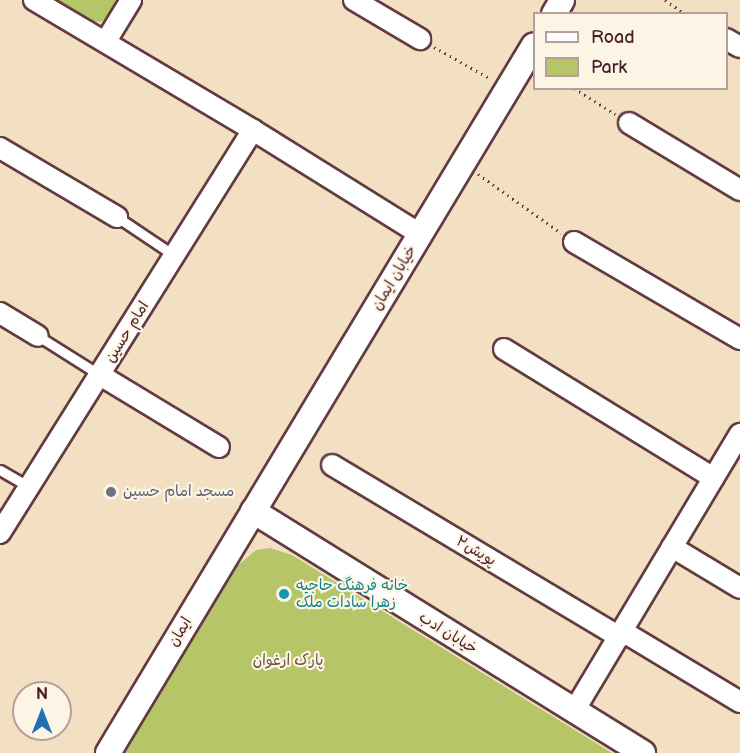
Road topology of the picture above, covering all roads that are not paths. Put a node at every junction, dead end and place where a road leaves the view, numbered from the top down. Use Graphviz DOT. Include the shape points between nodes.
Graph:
graph roads {
  1 [pos="34,0"];
  2 [pos="131,0"];
  3 [pos="354,0"];
  4 [pos="420,39"];
  5 [pos="106,41"];
  6 [pos="533,47"];
  7 [pos="629,123"];
  8 [pos="253,130"];
  9 [pos="0,148"];
  10 [pos="740,190"];
  11 [pos="117,217"];
  12 [pos="420,234"];
  13 [pos="574,242"];
  14 [pos="175,256"];
  15 [pos="0,313"];
  16 [pos="38,336"];
  17 [pos="740,339"];
  18 [pos="504,349"];
  19 [pos="100,375"];
  20 [pos="740,434"];
  21 [pos="219,447"];
  22 [pos="332,465"];
  23 [pos="0,471"];
  24 [pos="714,478"];
  25 [pos="30,487"];
  26 [pos="253,511"];
  27 [pos="0,533"];
  28 [pos="672,547"];
  29 [pos="740,588"];
  30 [pos="621,634"];
  31 [pos="740,702"];
  32 [pos="574,711"];
  33 [pos="108,753"];
  34 [pos="643,753"];
  1 -- 5 [label="street"];
  2 -- 5 [label="street"];
  3 -- 4 [label="street"];
  5 -- 8 [label="street"];
  6 -- 12 [label="street, خیابان ایمان"];
  7 -- 10 [label="street"];
  8 -- 12 [label="street"];
  8 -- 14 [label="street, امام حسین"];
  9 -- 11 [label="street"];
  11 -- 14 [label="lane"];
  12 -- 26 [label="street, خیابان ایمان"];
  13 -- 17 [label="street"];
  14 -- 19 [label="street, امام حسین"];
  15 -- 16 [label="street"];
  16 -- 19 [label="lane"];
  18 -- 24 [label="street"];
  19 -- 21 [label="street"];
  19 -- 25 [label="street, امام حسین"];
  20 -- 24 [label="street"];
  22 -- 30 [label="street, پویش۲"];
  23 -- 25 [label="lane"];
  24 -- 28 [label="street"];
  25 -- 27 [label="street, امام حسین"];
  26 -- 32 [label="street, خیابان ادب"];
  26 -- 33 [label="street, ایمان"];
  28 -- 29 [label="street"];
  28 -- 30 [label="street"];
  30 -- 31 [label="street, پویش۲"];
  30 -- 32 [label="street"];
  32 -- 34 [label="street, خیابان ادب"];
}
